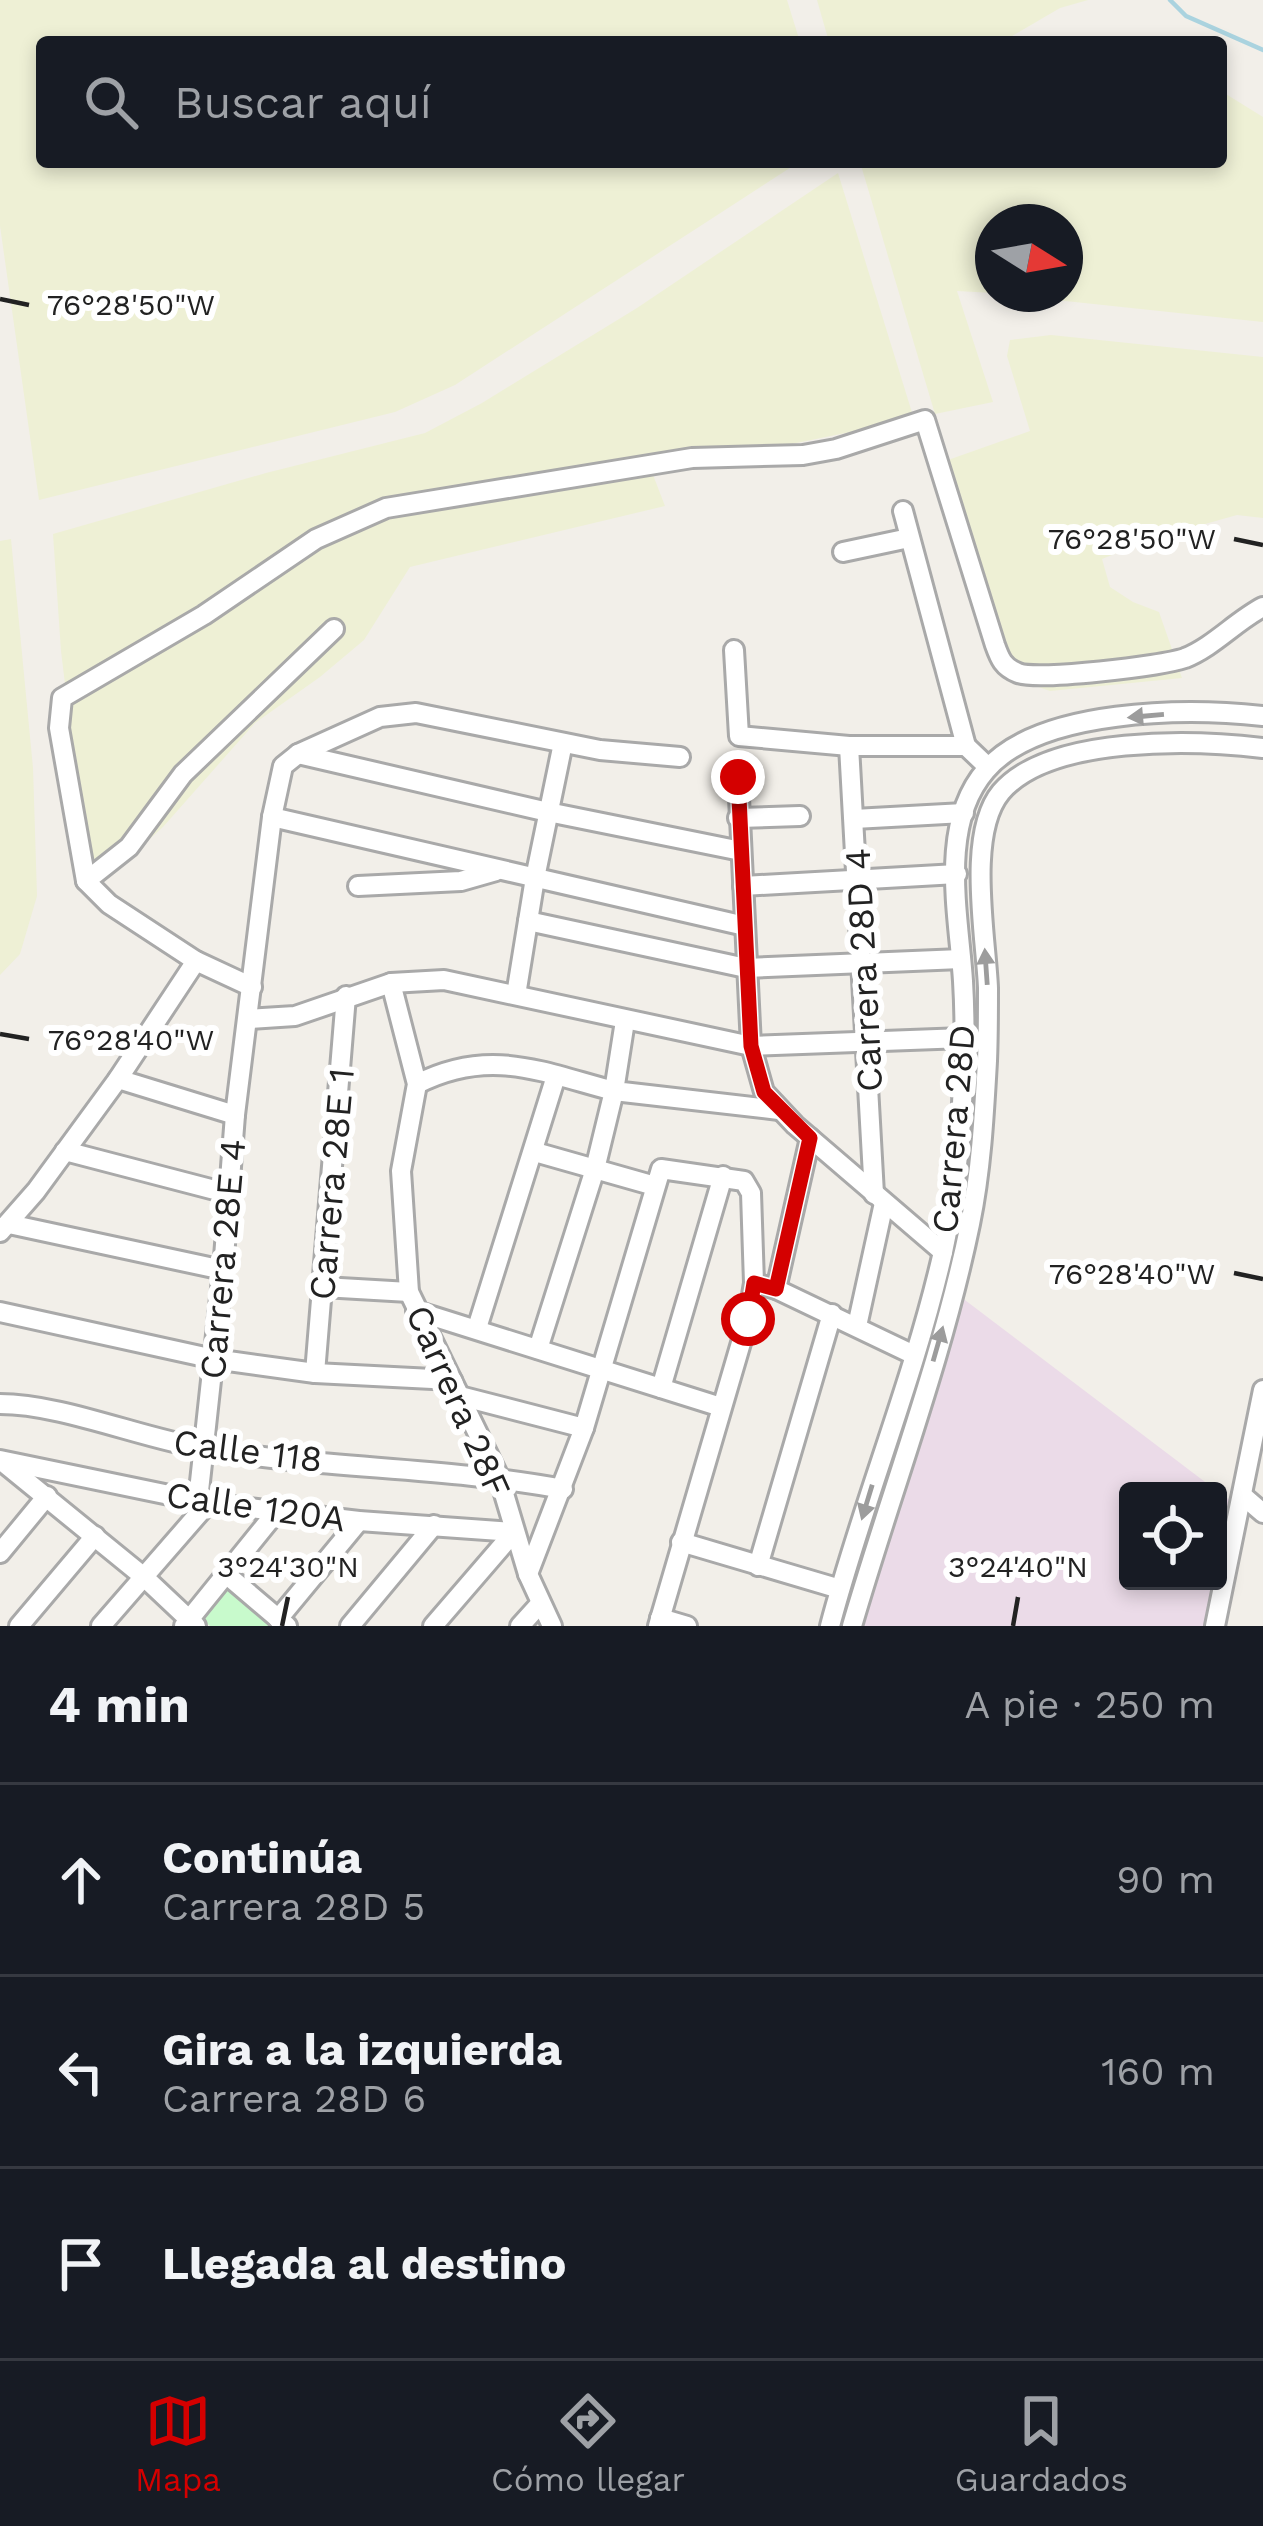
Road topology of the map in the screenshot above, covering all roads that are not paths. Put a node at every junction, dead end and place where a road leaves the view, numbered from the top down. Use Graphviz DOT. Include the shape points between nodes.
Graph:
graph roads {
  1 [pos="903,511"];
  2 [pos="909,538"];
  3 [pos="843,552"];
  4 [pos="1263,607"];
  5 [pos="334,629"];
  6 [pos="734,650"];
  7 [pos="1263,716"];
  8 [pos="563,743"];
  9 [pos="849,746"];
  10 [pos="966,746"];
  11 [pos="1263,748"];
  12 [pos="298,754"];
  13 [pos="680,757"];
  14 [pos="988,767"];
  15 [pos="738,777"];
  16 [pos="548,812"];
  17 [pos="964,813"];
  18 [pos="800,816"];
  19 [pos="272,817"];
  20 [pos="738,818"];
  21 [pos="854,819"];
  22 [pos="741,851"];
  23 [pos="499,870"];
  24 [pos="957,874"];
  25 [pos="535,878"];
  26 [pos="859,880"];
  27 [pos="86,881"];
  28 [pos="358,886"];
  29 [pos="743,886"];
  30 [pos="528,921"];
  31 [pos="745,926"];
  32 [pos="961,959"];
  33 [pos="196,961"];
  34 [pos="863,964"];
  35 [pos="746,968"];
  36 [pos="391,983"];
  37 [pos="252,987"];
  38 [pos="517,995"];
  39 [pos="346,996"];
  40 [pos="248,1018"];
  41 [pos="625,1021"];
  42 [pos="964,1038"];
  43 [pos="867,1043"];
  44 [pos="751,1046"];
  45 [pos="556,1076"];
  46 [pos="118,1079"];
  47 [pos="417,1084"];
  48 [pos="614,1091"];
  49 [pos="779,1110"];
  50 [pos="235,1115"];
  51 [pos="810,1138"];
  52 [pos="65,1151"];
  53 [pos="535,1152"];
  54 [pos="595,1169"];
  55 [pos="723,1176"];
  56 [pos="655,1186"];
  57 [pos="230,1194"];
  58 [pos="879,1198"];
  59 [pos="4,1228"];
  60 [pos="943,1252"];
  61 [pos="223,1270"];
  62 [pos="754,1283"];
  63 [pos="323,1287"];
  64 [pos="776,1289"];
  65 [pos="413,1302"];
  66 [pos="0,1312"];
  67 [pos="832,1315"];
  68 [pos="857,1326"];
  69 [pos="477,1328"];
  70 [pos="538,1349"];
  71 [pos="912,1354"];
  72 [pos="214,1359"];
  73 [pos="598,1371"];
  74 [pos="315,1373"];
  75 [pos="456,1388"];
  76 [pos="662,1388"];
  77 [pos="1263,1390"];
  78 [pos="0,1404"];
  79 [pos="722,1407"];
  80 [pos="584,1427"];
  81 [pos="202,1449"];
  82 [pos="1257,1459"];
  83 [pos="0,1460"];
  84 [pos="499,1477"];
  85 [pos="563,1489"];
  86 [pos="46,1496"];
  87 [pos="1241,1501"];
  88 [pos="203,1502"];
  89 [pos="277,1511"];
  90 [pos="1263,1513"];
  91 [pos="359,1521"];
  92 [pos="434,1525"];
  93 [pos="514,1532"];
  94 [pos="95,1536"];
  95 [pos="681,1542"];
  96 [pos="0,1553"];
  97 [pos="758,1566"];
  98 [pos="528,1574"];
  99 [pos="226,1575"];
  100 [pos="144,1577"];
  101 [pos="840,1589"];
  102 [pos="539,1605"];
  103 [pos="282,1622"];
  104 [pos="659,1622"];
  105 [pos="190,1624"];
  106 [pos="19,1626"];
  107 [pos="101,1626"];
  108 [pos="350,1626"];
  109 [pos="433,1626"];
  110 [pos="520,1626"];
  111 [pos="552,1626"];
  112 [pos="687,1626"];
  113 [pos="830,1626"];
  114 [pos="852,1626"];
  115 [pos="1215,1626"];
  1 -- 2 [label="street"];
  2 -- 3 [label="street"];
  2 -- 10 [label="street"];
  4 -- 27 [label="street" via="1203,649 1164,663 1013,671 995,646 925,420 803,455 692,458 386,508 316,539 62,698 59,728"];
  5 -- 27 [label="street" via="184,774 129,847"];
  6 -- 9 [label="street" via="739,736"];
  7 -- 14 [label="street, one-way" via="1217,711 1106,720 1032,739"];
  8 -- 12 [label="street" via="416,713 380,717"];
  8 -- 13 [label="street"];
  8 -- 16 [label="street"];
  9 -- 10 [label="street"];
  9 -- 21 [label="street, Carrera 28D 4"];
  10 -- 14 [label="street"];
  114 -- 11 [label="street, Carrera 28D, one-way" via="971,1220 986,1067 984,837 998,795 1068,754 1216,743"];
  12 -- 16 [label="street"];
  12 -- 19 [label="street, Carrera 28E 4" via="283,766"];
  14 -- 17 [label="street, Carrera 28D"];
  15 -- 20 [label="street"];
  16 -- 22 [label="street"];
  16 -- 25 [label="street"];
  17 -- 21 [label="street"];
  17 -- 24 [label="street, Carrera 28D"];
  18 -- 20 [label="street"];
  19 -- 23 [label="street"];
  19 -- 37 [label="street, Carrera 28E 4"];
  20 -- 22 [label="street"];
  21 -- 26 [label="street, Carrera 28D 4"];
  22 -- 29 [label="street"];
  23 -- 25 [label="street"];
  23 -- 28 [label="street" via="461,881"];
  24 -- 26 [label="street"];
  24 -- 32 [label="street, Carrera 28D"];
  25 -- 30 [label="street"];
  25 -- 31 [label="street"];
  26 -- 29 [label="street"];
  26 -- 34 [label="street, Carrera 28D 4"];
  27 -- 33 [label="street"];
  29 -- 31 [label="street"];
  30 -- 35 [label="street"];
  30 -- 38 [label="street"];
  31 -- 35 [label="street"];
  32 -- 34 [label="street"];
  32 -- 42 [label="street, Carrera 28D"];
  33 -- 37 [label="street"];
  33 -- 46 [label="street"];
  34 -- 35 [label="street"];
  34 -- 43 [label="street, Carrera 28D 4"];
  35 -- 44 [label="street"];
  36 -- 38 [label="street" via="444,980"];
  36 -- 39 [label="street"];
  36 -- 47 [label="street, Carrera 28F"];
  37 -- 40 [label="street, Carrera 28E 4"];
  38 -- 41 [label="street"];
  39 -- 40 [label="street" via="295,1016"];
  39 -- 63 [label="street, Carrera 28E 1"];
  40 -- 50 [label="street, Carrera 28E 4"];
  41 -- 44 [label="street"];
  41 -- 48 [label="street"];
  42 -- 43 [label="street"];
  42 -- 60 [label="street, Carrera 28D"];
  43 -- 44 [label="street"];
  43 -- 58 [label="street, Carrera 28D 4"];
  44 -- 49 [label="street" via="764,1092"];
  45 -- 47 [label="street" via="497,1062"];
  45 -- 48 [label="street"];
  45 -- 53 [label="street"];
  46 -- 50 [label="street"];
  46 -- 52 [label="street"];
  47 -- 65 [label="street, Carrera 28F" via="401,1171"];
  48 -- 49 [label="street"];
  48 -- 54 [label="street"];
  49 -- 51 [label="street"];
  50 -- 57 [label="street, Carrera 28E 4"];
  51 -- 58 [label="street"];
  51 -- 64 [label="street"];
  52 -- 57 [label="street"];
  52 -- 59 [label="street"];
  53 -- 54 [label="street"];
  53 -- 69 [label="street"];
  54 -- 56 [label="street"];
  54 -- 70 [label="street"];
  55 -- 56 [label="street" via="664,1167"];
  55 -- 62 [label="street" via="744,1181 751,1193"];
  55 -- 76 [label="street"];
  56 -- 73 [label="street"];
  57 -- 61 [label="street, Carrera 28E 4"];
  58 -- 60 [label="street"];
  58 -- 68 [label="street, Carrera 28D 4"];
  59 -- 61 [label="street"];
  60 -- 71 [label="street, Carrera 28D"];
  61 -- 72 [label="street, Carrera 28E 4"];
  62 -- 64 [label="street"];
  62 -- 79 [label="street"];
  63 -- 65 [label="street"];
  63 -- 74 [label="street, Carrera 28E 1"];
  64 -- 67 [label="street"];
  65 -- 69 [label="street"];
  65 -- 75 [label="street, Carrera 28F"];
  66 -- 72 [label="street"];
  67 -- 68 [label="street"];
  67 -- 97 [label="street"];
  68 -- 71 [label="street"];
  69 -- 70 [label="street"];
  70 -- 73 [label="street"];
  71 -- 101 [label="street, Carrera 28D, one-way"];
  72 -- 74 [label="street"];
  72 -- 81 [label="street, Carrera 28E 4"];
  73 -- 76 [label="street"];
  73 -- 80 [label="street"];
  74 -- 75 [label="street"];
  75 -- 80 [label="street"];
  75 -- 84 [label="street, Carrera 28F"];
  76 -- 79 [label="street"];
  77 -- 82 [label="street"];
  78 -- 81 [label="street, Calle 118"];
  79 -- 95 [label="street"];
  80 -- 85 [label="street"];
  81 -- 84 [label="street, Calle 118"];
  81 -- 88 [label="street, Carrera 28E 4"];
  82 -- 87 [label="street"];
  83 -- 86 [label="street"];
  83 -- 88 [label="street, Calle 120A"];
  84 -- 85 [label="street, Calle 118"];
  84 -- 93 [label="street, Carrera 28F"];
  85 -- 98 [label="street"];
  86 -- 94 [label="street"];
  86 -- 96 [label="street"];
  87 -- 90 [label="street"];
  87 -- 115 [label="street"];
  88 -- 89 [label="street, Calle 120A"];
  88 -- 100 [label="street"];
  89 -- 91 [label="street, Calle 120A"];
  89 -- 99 [label="street"];
  91 -- 92 [label="street, Calle 120A"];
  91 -- 103 [label="street"];
  92 -- 93 [label="street, Calle 120A"];
  92 -- 108 [label="street"];
  93 -- 98 [label="street, Carrera 28F"];
  93 -- 109 [label="street"];
  94 -- 100 [label="street"];
  94 -- 106 [label="street"];
  95 -- 97 [label="street"];
  95 -- 104 [label="street"];
  97 -- 101 [label="street"];
  98 -- 102 [label="street, Carrera 28F"];
  99 -- 103 [label="street"];
  99 -- 105 [label="street"];
  100 -- 105 [label="street"];
  100 -- 107 [label="street"];
  101 -- 113 [label="street, Carrera 28D"];
  102 -- 110 [label="street"];
  102 -- 111 [label="street"];
  104 -- 112 [label="street"];
}
